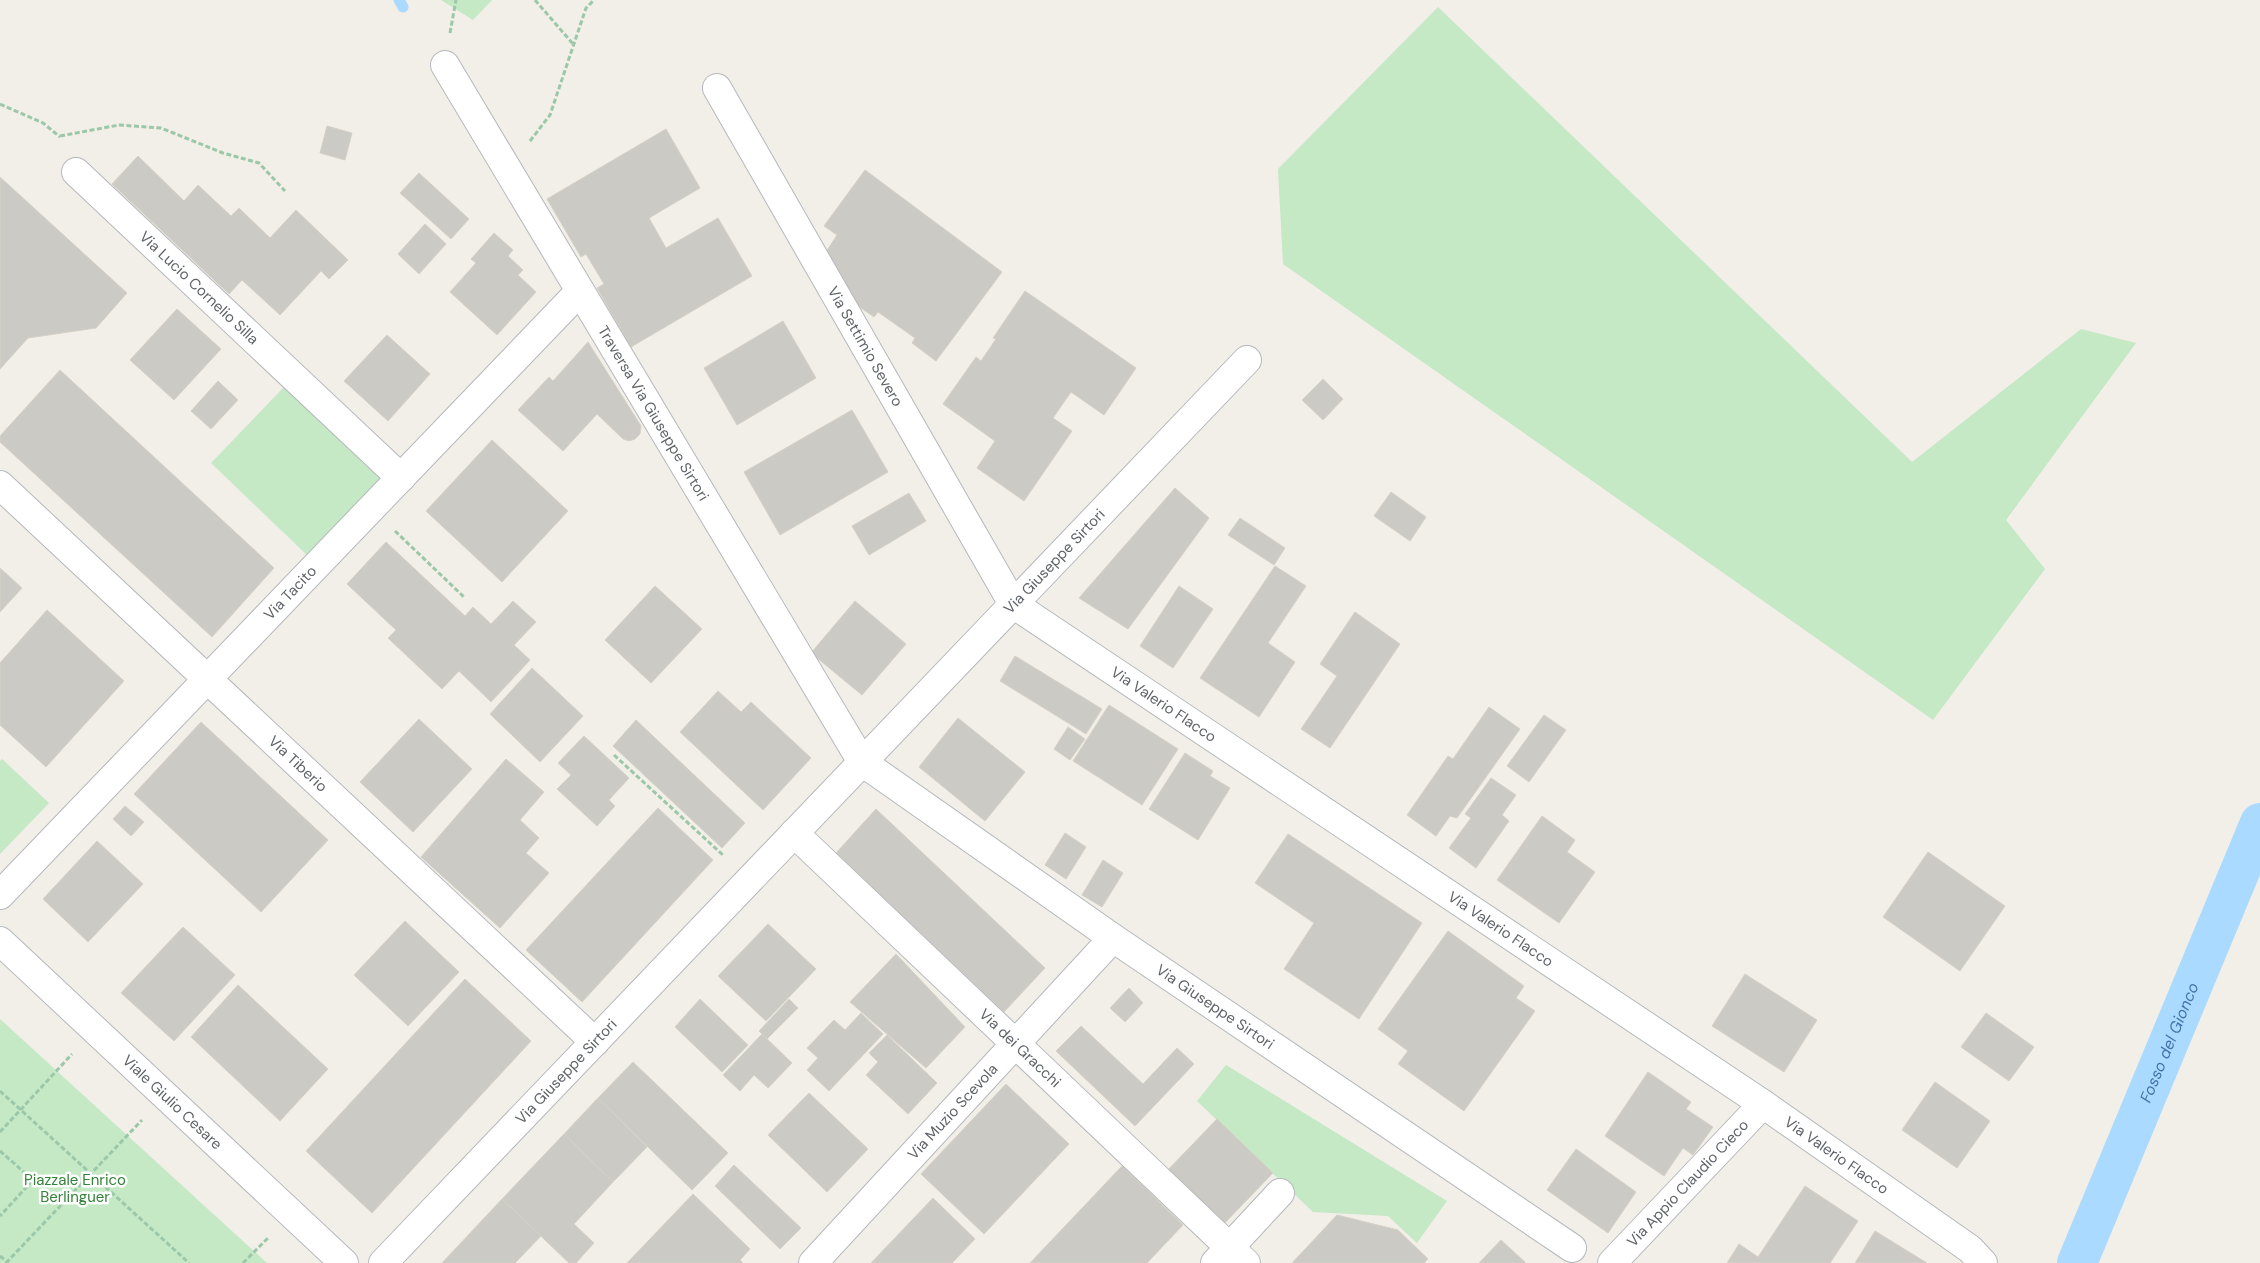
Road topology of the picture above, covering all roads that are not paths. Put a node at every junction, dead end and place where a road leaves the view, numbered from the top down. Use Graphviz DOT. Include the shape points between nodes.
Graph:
graph roads {
  1 [pos="445,65"];
  2 [pos="717,88"];
  3 [pos="76,172"];
  4 [pos="580,292"];
  5 [pos="1247,360"];
  6 [pos="401,478"];
  7 [pos="0,484"];
  8 [pos="1013,604"];
  9 [pos="207,679"];
  10 [pos="862,762"];
  11 [pos="794,833"];
  12 [pos="0,895"];
  13 [pos="1114,938"];
  14 [pos="0,941"];
  15 [pos="595,1042"];
  16 [pos="1015,1044"];
  17 [pos="1763,1104"];
  18 [pos="1280,1193"];
  19 [pos="1572,1248"];
  20 [pos="1230,1258"];
  21 [pos="344,1263"];
  22 [pos="384,1263"];
  23 [pos="813,1263"];
  24 [pos="1612,1263"];
  25 [pos="1983,1263"];
  1 -- 4 [label="street, Traversa Via Giuseppe Sirtori"];
  2 -- 8 [label="street, Via Settimio Severo"];
  3 -- 6 [label="street, Via Lucio Cornelio Silla"];
  4 -- 6 [label="street, Via Tacito"];
  4 -- 10 [label="street, Traversa Via Giuseppe Sirtori"];
  5 -- 8 [label="street, Via Giuseppe Sirtori"];
  6 -- 9 [label="street, Via Tacito"];
  7 -- 9 [label="street, Via Tiberio"];
  8 -- 10 [label="street, Via Giuseppe Sirtori"];
  8 -- 17 [label="street, Via Valerio Flacco"];
  9 -- 12 [label="street, Via Tacito"];
  9 -- 15 [label="street, Via Tiberio"];
  10 -- 11 [label="street, Via Giuseppe Sirtori"];
  10 -- 13 [label="street, Via Giuseppe Sirtori"];
  11 -- 15 [label="street, Via Giuseppe Sirtori"];
  11 -- 16 [label="street, Via dei Gracchi"];
  13 -- 16 [label="street, Via Muzio Scevola"];
  13 -- 19 [label="street, Via Giuseppe Sirtori"];
  14 -- 21 [label="street, Viale Giulio Cesare"];
  15 -- 22 [label="street, Via Giuseppe Sirtori"];
  16 -- 20 [label="street, Via dei Gracchi"];
  16 -- 23 [label="street, Via Muzio Scevola"];
  17 -- 24 [label="street, Via Appio Claudio Cieco"];
  17 -- 25 [label="street, Via Valerio Flacco" via="1970,1249"];
  18 -- 20 [label="street"];
}
